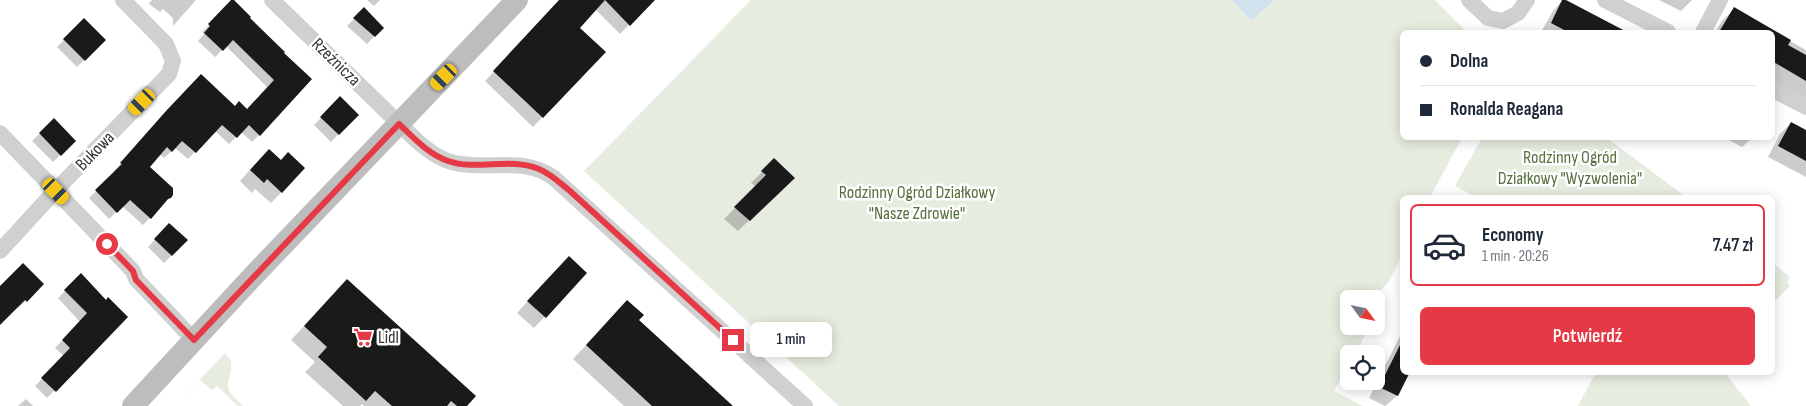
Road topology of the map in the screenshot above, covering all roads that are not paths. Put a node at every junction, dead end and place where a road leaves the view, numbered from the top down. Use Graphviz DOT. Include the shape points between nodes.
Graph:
graph roads {
  1 [pos="123,0"];
  2 [pos="272,0"];
  3 [pos="517,0"];
  4 [pos="1469,0"];
  5 [pos="1527,0"];
  6 [pos="1605,0"];
  7 [pos="1720,0"];
  8 [pos="1664,30"];
  9 [pos="1704,30"];
  10 [pos="1775,91"];
  11 [pos="1806,107"];
  12 [pos="399,124"];
  13 [pos="0,133"];
  14 [pos="56,191"];
  15 [pos="0,251"];
  16 [pos="194,340"];
  17 [pos="133,406"];
  18 [pos="804,406"];
  1 -- 14 [label="street, Bukowa" via="166,44 173,61 169,74"];
  2 -- 12 [label="street, Rzeźnicza"];
  3 -- 12 [label="main road"];
  4 -- 5 [label="street" via="1491,19 1504,21 1518,13"];
  6 -- 8 [label="street"];
  7 -- 9 [label="street"];
  10 -- 11 [label="street"];
  12 -- 16 [label="main road"];
  12 -- 18 [label="street, Rzeźnicza" via="428,150 450,162 524,165 548,174"];
  13 -- 14 [label="street"];
  14 -- 15 [label="street, Bukowa"];
  14 -- 16 [label="street"];
  16 -- 17 [label="main road"];
}
